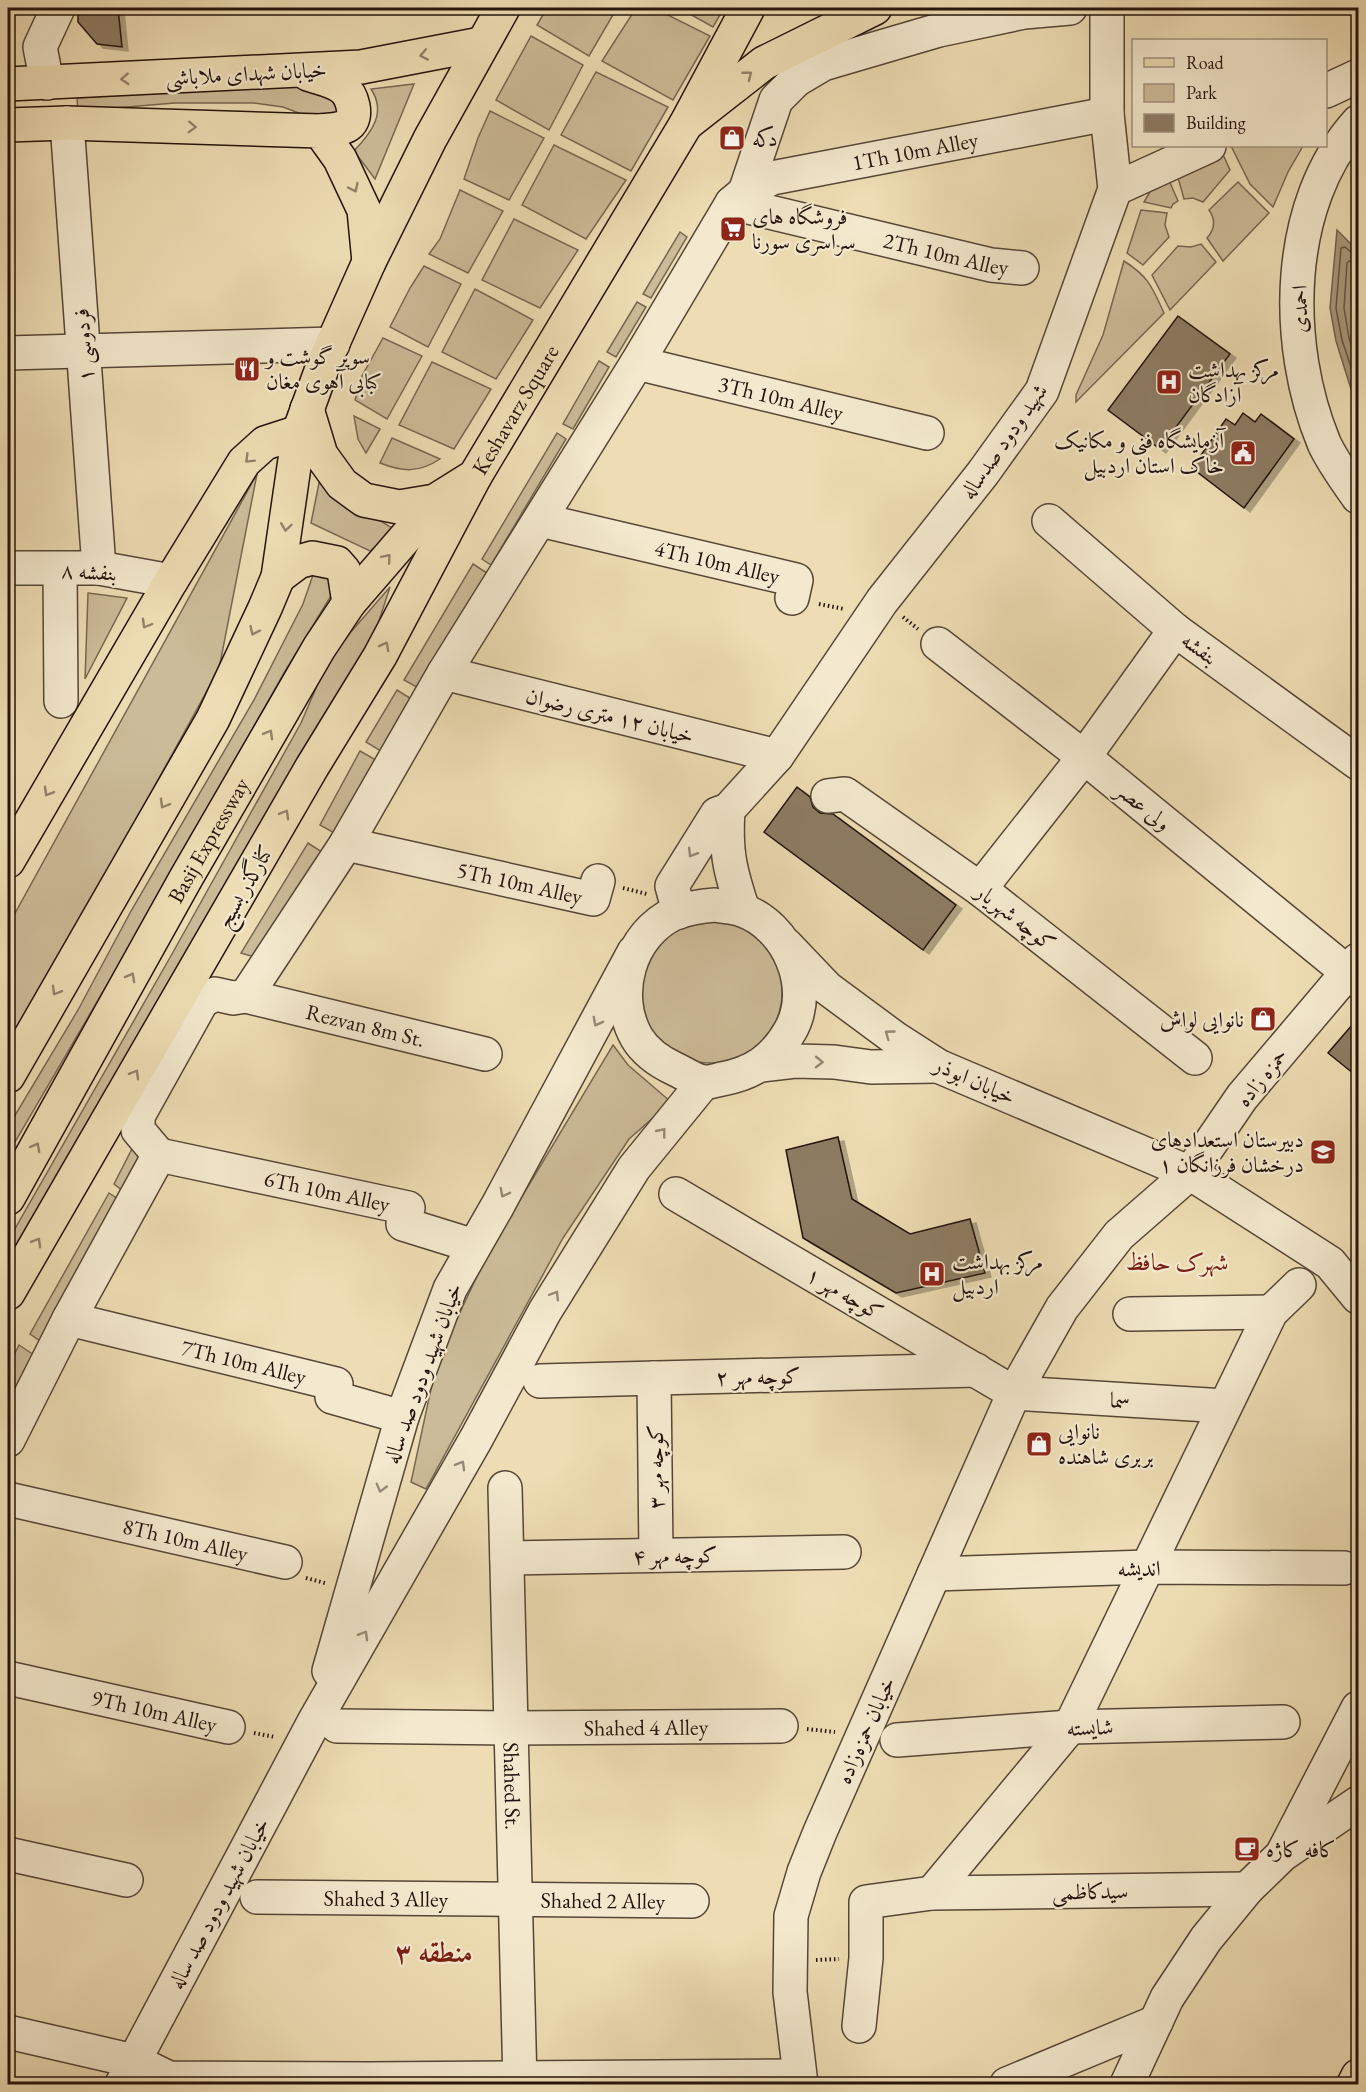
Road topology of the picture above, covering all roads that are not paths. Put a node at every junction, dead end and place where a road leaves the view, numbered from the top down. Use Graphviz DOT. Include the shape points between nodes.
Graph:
graph roads {
  1 [pos="58,8"];
  2 [pos="748,8"];
  3 [pos="875,8"];
  4 [pos="1070,8"];
  5 [pos="1107,8"];
  6 [pos="488,23"];
  7 [pos="299,71"];
  8 [pos="1359,76"];
  9 [pos="47,83"];
  10 [pos="8,84"];
  11 [pos="1327,91"];
  12 [pos="1107,114"];
  13 [pos="1359,122"];
  14 [pos="67,123"];
  15 [pos="686,124"];
  16 [pos="8,125"];
  17 [pos="320,131"];
  18 [pos="1207,147"];
  19 [pos="1115,189"];
  20 [pos="738,198"];
  21 [pos="369,262"];
  22 [pos="1022,268"];
  23 [pos="333,344"];
  24 [pos="83,350"];
  25 [pos="8,353"];
  26 [pos="637,363"];
  27 [pos="303,420"];
  28 [pos="927,433"];
  29 [pos="475,476"];
  30 [pos="1359,497"];
  31 [pos="435,501"];
  32 [pos="540,520"];
  33 [pos="1049,521"];
  34 [pos="8,568"];
  35 [pos="99,568"];
  36 [pos="60,569"];
  37 [pos="278,578"];
  38 [pos="171,580"];
  39 [pos="792,598"];
  40 [pos="349,603"];
  41 [pos="1175,630"];
  42 [pos="938,644"];
  43 [pos="444,673"];
  44 [pos="61,701"];
  45 [pos="777,756"];
  46 [pos="1084,757"];
  47 [pos="1359,764"];
  48 [pos="828,796"];
  49 [pos="729,810"];
  50 [pos="346,844"];
  51 [pos="8,861"];
  52 [pos="598,881"];
  53 [pos="980,889"];
  54 [pos="742,910"];
  55 [pos="676,913"];
  56 [pos="786,945"];
  57 [pos="634,952"];
  58 [pos="1355,971"];
  59 [pos="246,996"];
  60 [pos="485,1054"];
  61 [pos="1195,1058"];
  62 [pos="761,1065"];
  63 [pos="938,1066"];
  64 [pos="8,1076"];
  65 [pos="704,1082"];
  66 [pos="159,1155"];
  67 [pos="1190,1173"];
  68 [pos="676,1194"];
  69 [pos="8,1198"];
  70 [pos="474,1246"];
  71 [pos="1299,1285"];
  72 [pos="8,1293"];
  73 [pos="1359,1297"];
  74 [pos="1271,1312"];
  75 [pos="1130,1314"];
  76 [pos="69,1319"];
  77 [pos="976,1370"];
  78 [pos="654,1378"];
  79 [pos="540,1381"];
  80 [pos="1014,1393"];
  81 [pos="1225,1406"];
  82 [pos="402,1417"];
  83 [pos="8,1440"];
  84 [pos="505,1488"];
  85 [pos="8,1499"];
  86 [pos="844,1551"];
  87 [pos="656,1555"];
  88 [pos="507,1558"];
  89 [pos="285,1562"];
  90 [pos="1147,1567"];
  91 [pos="1344,1568"];
  92 [pos="934,1574"];
  93 [pos="8,1678"];
  94 [pos="1359,1708"];
  95 [pos="1283,1722"];
  96 [pos="781,1725"];
  97 [pos="228,1727"];
  98 [pos="1070,1727"];
  99 [pos="511,1728"];
  100 [pos="318,1730"];
  101 [pos="897,1740"];
  102 [pos="1359,1803"];
  103 [pos="8,1854"];
  104 [pos="1282,1855"];
  105 [pos="126,1880"];
  106 [pos="1247,1889"];
  107 [pos="932,1893"];
  108 [pos="257,1897"];
  109 [pos="515,1898"];
  110 [pos="692,1901"];
  111 [pos="1156,2022"];
  112 [pos="859,2026"];
  113 [pos="8,2032"];
  114 [pos="128,2073"];
  115 [pos="1359,2076"];
  116 [pos="800,2080"];
  117 [pos="520,2081"];
  118 [pos="367,2082"];
  119 [pos="1007,2085"];
  120 [pos="1127,2085"];
  121 [pos="1354,2085"];
  1 -- 9 [label="street" via="40,47"];
  2 -- 15 [label="main road, Keshavarz Square"];
  15 -- 3 [label="main road, one-way" via="764,63"];
  4 -- 20 [label="street" via="1024,12 939,30 823,64 796,80 776,100"];
  5 -- 12 [label="street, شهید ودود صدساله"];
  6 -- 7 [label="main road, خیابان شهدای ملاباشی, one-way" via="361,68"];
  6 -- 21 [label="main road"];
  7 -- 9 [label="main road, خیابان شهدای ملاباشی, one-way"];
  7 -- 17 [label="main road" via="345,89 351,100 352,120 347,126"];
  8 -- 11 [label="street"];
  9 -- 10 [label="main road, خیابان شهدای ملاباشی"];
  9 -- 14 [label="main road" via="51,105"];
  12 -- 19 [label="street, شهید ودود صدساله"];
  12 -- 20 [label="street, 1Th 10m Alley" via="772,178"];
  13 -- 30 [label="street, احمدی" via="1343,139 1317,186 1296,289 1298,343 1306,393 1325,445"];
  14 -- 16 [label="main road"];
  14 -- 17 [label="main road, one-way"];
  14 -- 24 [label="street, فردوسی ۱"];
  15 -- 29 [label="main road, Keshavarz Square"];
  17 -- 21 [label="main road, one-way" via="340,159 364,210"];
  18 -- 19 [label="street"];
  19 -- 45 [label="street, شهید ودود صدساله" via="1042,391 877,608"];
  20 -- 22 [label="street, 2Th 10m Alley" via="992,265"];
  20 -- 26 [label="street"];
  21 -- 23 [label="main road"];
  23 -- 24 [label="street"];
  23 -- 27 [label="main road"];
  24 -- 25 [label="street"];
  24 -- 35 [label="street, فردوسی ۱"];
  26 -- 28 [label="street, 3Th 10m Alley"];
  26 -- 32 [label="street"];
  27 -- 31 [label="main road, Keshavarz Square" via="342,484 364,500 399,507"];
  27 -- 37 [label="main road, one-way"];
  27 -- 38 [label="main road, one-way" via="265,443 244,462"];
  29 -- 31 [label="main road, Keshavarz Square"];
  72 -- 29 [label="main road, کنارگذر بسیج, one-way" via="380,656"];
  40 -- 31 [label="main road, Basij Expressway, one-way"];
  32 -- 39 [label="street, 4Th 10m Alley" via="796,580"];
  32 -- 43 [label="street"];
  33 -- 41 [label="street, بنفشه"];
  34 -- 36 [label="street, بنفشه ۸"];
  35 -- 36 [label="street, بنفشه ۸"];
  35 -- 38 [label="street, بنفشه ۸"];
  36 -- 44 [label="street"];
  37 -- 40 [label="main road" via="298,562 312,558 337,563 344,571"];
  37 -- 64 [label="main road, one-way" via="213,719"];
  38 -- 51 [label="main road, one-way"];
  69 -- 40 [label="main road, Basij Expressway, one-way" via="303,676"];
  41 -- 46 [label="street"];
  41 -- 47 [label="street, بنفشه"];
  42 -- 46 [label="street, ولی عصر"];
  43 -- 45 [label="street, خیابان ۱۲ متری رضوان"];
  43 -- 50 [label="street"];
  45 -- 49 [label="street, شهید ودود صدساله"];
  46 -- 53 [label="street"];
  46 -- 58 [label="street, ولی عصر"];
  48 -- 53 [label="street, کوچه شهریار" via="845,794"];
  49 -- 54 [label="street" via="726,839"];
  49 -- 55 [label="street, شهید ودود صدساله, one-way" via="717,814 672,886"];
  50 -- 52 [label="street, 5Th 10m Alley" via="593,899"];
  50 -- 59 [label="street"];
  53 -- 61 [label="street, کوچه شهریار"];
  54 -- 55 [label="street" via="715,905"];
  54 -- 56 [label="street" via="767,924"];
  55 -- 57 [label="street" via="645,936"];
  56 -- 62 [label="street" via="797,970 800,998 794,1024 780,1047"];
  63 -- 56 [label="street, خیابان ابوذر, one-way" via="827,988"];
  57 -- 65 [label="street" via="626,980 626,1010 637,1038 657,1060"];
  57 -- 70 [label="street, خیابان شهید ودود صد ساله, one-way"];
  58 -- 67 [label="street, حمزه زاده" via="1242,1097"];
  59 -- 60 [label="street, Rezvan 8m St."];
  59 -- 66 [label="street, Rezvan 8m St." via="215,994 202,1001 138,1116 138,1130"];
  62 -- 63 [label="street, one-way" via="795,1061 871,1067"];
  62 -- 65 [label="street" via="736,1076"];
  63 -- 67 [label="street, خیابان ابوذر"];
  100 -- 65 [label="street, خیابان شهید ودود صد ساله, one-way" via="551,1301 634,1168"];
  66 -- 70 [label="street, 6Th 10m Alley" via="408,1208 403,1224"];
  66 -- 76 [label="street"];
  67 -- 73 [label="street, خیابان ابوذر" via="1330,1263"];
  67 -- 80 [label="street, حمزه زاده" via="1119,1235 1062,1308"];
  68 -- 77 [label="street, کوچه مهر ۱"];
  70 -- 82 [label="street, خیابان شهید ودود صد ساله" via="450,1289"];
  71 -- 74 [label="street"];
  74 -- 75 [label="street"];
  74 -- 81 [label="street"];
  76 -- 82 [label="street, 7Th 10m Alley" via="336,1384 332,1397"];
  76 -- 83 [label="street"];
  77 -- 78 [label="street, کوچه مهر ۲"];
  77 -- 80 [label="street, کوچه مهر ۱"];
  78 -- 79 [label="street, کوچه مهر ۲"];
  78 -- 87 [label="street, کوچه مهر ۳"];
  80 -- 81 [label="street, سما"];
  80 -- 92 [label="street, خیابان حمزه‌زاده"];
  81 -- 90 [label="street"];
  82 -- 100 [label="street, خیابان شهید ودود صد ساله, one-way" via="352,1590"];
  84 -- 88 [label="street, Shahed St."];
  85 -- 89 [label="street, 8Th 10m Alley"];
  86 -- 87 [label="street, کوچه مهر ۴"];
  87 -- 88 [label="street, کوچه مهر ۴"];
  88 -- 99 [label="street, Shahed St."];
  90 -- 91 [label="street, اندیشه"];
  90 -- 92 [label="street, اندیشه"];
  90 -- 98 [label="street"];
  92 -- 116 [label="street, خیابان حمزه‌زاده" via="804,1872 791,1916 790,1992"];
  93 -- 97 [label="street, 9Th 10m Alley"];
  94 -- 104 [label="street"];
  95 -- 98 [label="street, شایسته"];
  96 -- 99 [label="street, Shahed 4 Alley"];
  98 -- 101 [label="street, شایسته"];
  98 -- 107 [label="street"];
  99 -- 100 [label="street, Shahed 4 Alley"];
  99 -- 109 [label="street, Shahed St."];
  100 -- 114 [label="street, خیابان شهید ودود صد ساله"];
  102 -- 104 [label="street"];
  103 -- 105 [label="street"];
  104 -- 106 [label="street"];
  106 -- 107 [label="street, سیدکاظمی"];
  106 -- 111 [label="street" via="1206,1939"];
  107 -- 112 [label="street, سیدکاظمی" via="866,1902 867,1958"];
  108 -- 109 [label="street, Shahed 3 Alley"];
  109 -- 110 [label="street, Shahed 2 Alley"];
  109 -- 117 [label="street, Shahed St."];
  111 -- 119 [label="street"];
  111 -- 120 [label="street"];
  113 -- 114 [label="street"];
  114 -- 118 [label="street" via="169,2078"];
  115 -- 121 [label="main road"];
  116 -- 117 [label="street"];
  117 -- 118 [label="street"];
}
